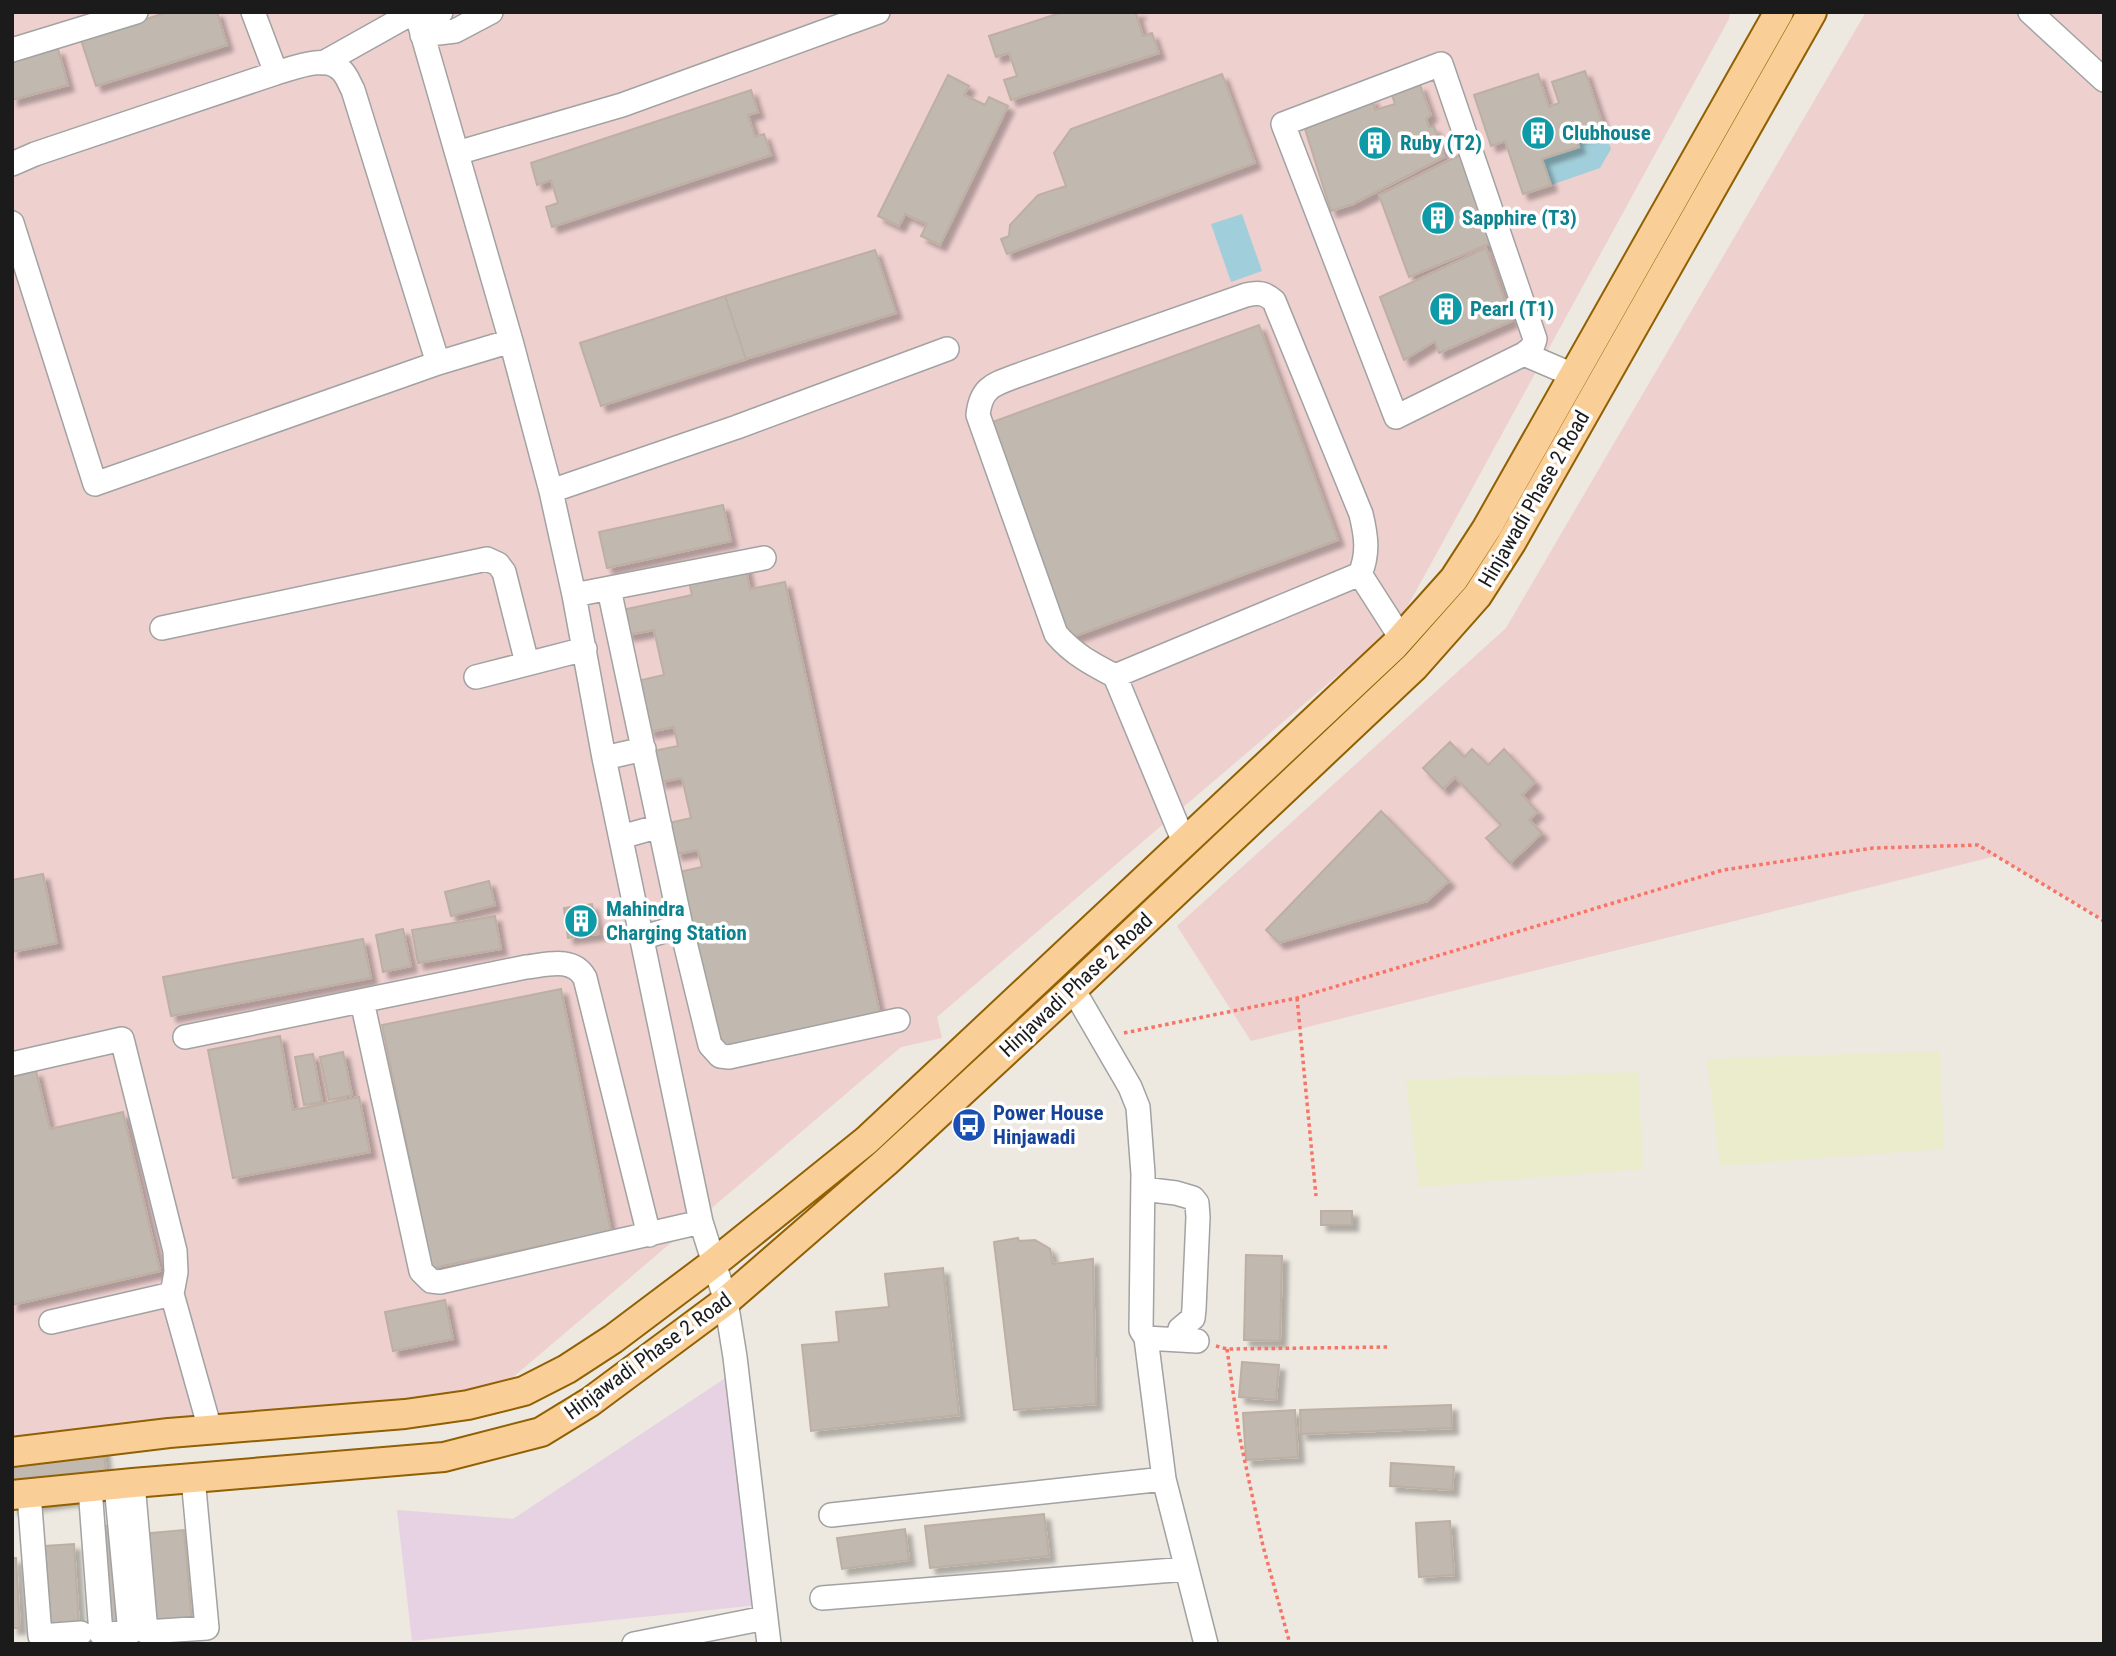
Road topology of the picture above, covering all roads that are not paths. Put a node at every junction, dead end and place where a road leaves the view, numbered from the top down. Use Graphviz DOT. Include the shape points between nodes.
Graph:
graph roads {
  1 [pos="136,12"];
  2 [pos="253,12"];
  3 [pos="415,12"];
  4 [pos="441,12"];
  5 [pos="491,12"];
  6 [pos="878,12"];
  7 [pos="1779,12"];
  8 [pos="1812,12"];
  9 [pos="2030,12"];
  10 [pos="422,35"];
  11 [pos="12,50"];
  12 [pos="323,63"];
  13 [pos="276,73"];
  14 [pos="2104,80"];
  15 [pos="457,153"];
  16 [pos="12,164"];
  17 [pos="12,223"];
  18 [pos="511,341"];
  19 [pos="947,349"];
  20 [pos="1524,354"];
  21 [pos="438,363"];
  22 [pos="1573,375"];
  23 [pos="551,491"];
  24 [pos="764,558"];
  25 [pos="1360,574"];
  26 [pos="609,589"];
  27 [pos="574,595"];
  28 [pos="162,628"];
  29 [pos="1407,632"];
  30 [pos="1433,646"];
  31 [pos="585,649"];
  32 [pos="527,663"];
  33 [pos="1115,676"];
  34 [pos="476,677"];
  35 [pos="644,749"];
  36 [pos="604,758"];
  37 [pos="660,827"];
  38 [pos="621,838"];
  39 [pos="1184,842"];
  40 [pos="681,926"];
  41 [pos="641,938"];
  42 [pos="1073,989"];
  43 [pos="362,1001"];
  44 [pos="898,1020"];
  45 [pos="185,1037"];
  46 [pos="12,1064"];
  47 [pos="1143,1189"];
  48 [pos="701,1222"];
  49 [pos="649,1235"];
  50 [pos="714,1263"];
  51 [pos="172,1294"];
  52 [pos="726,1301"];
  53 [pos="51,1322"];
  54 [pos="1146,1338"];
  55 [pos="210,1429"];
  56 [pos="12,1452"];
  57 [pos="192,1478"];
  58 [pos="1164,1479"];
  59 [pos="113,1485"];
  60 [pos="20,1494"];
  61 [pos="831,1515"];
  62 [pos="119,1520"];
  63 [pos="92,1524"];
  64 [pos="1187,1569"];
  65 [pos="822,1598"];
  66 [pos="765,1618"];
  67 [pos="81,1633"];
  68 [pos="634,1644"];
  69 [pos="769,1644"];
  70 [pos="1206,1644"];
  1 -- 11 [label="street"];
  2 -- 13 [label="street"];
  3 -- 10 [label="street"];
  3 -- 12 [label="street"];
  4 -- 10 [label="street"];
  5 -- 10 [label="street" via="455,31"];
  6 -- 15 [label="street" via="622,105"];
  7 -- 22 [label="main road, Hinjawadi Phase 2 Road"];
  8 -- 30 [label="main road, Hinjawadi Phase 2 Road" via="1511,543 1477,596"];
  9 -- 14 [label="street"];
  10 -- 15 [label="street"];
  12 -- 13 [label="street"];
  12 -- 21 [label="street" via="342,71 353,90"];
  13 -- 16 [label="street"];
  15 -- 18 [label="street"];
  17 -- 21 [label="street" via="95,484"];
  18 -- 21 [label="street"];
  18 -- 23 [label="street"];
  19 -- 23 [label="street"];
  20 -- 20 [label="street" via="1396,417 1283,124 1441,64 1535,339"];
  20 -- 22 [label="street"];
  22 -- 29 [label="main road, Hinjawadi Phase 2 Road" via="1487,528 1454,579"];
  23 -- 27 [label="street"];
  24 -- 26 [label="street"];
  25 -- 29 [label="street"];
  25 -- 33 [label="street"];
  25 -- 33 [label="street" via="1366,552 1361,514 1274,301 1266,294 1246,295 992,386 983,394 978,415 1056,634 1087,662"];
  26 -- 27 [label="street"];
  26 -- 35 [label="street"];
  27 -- 31 [label="street"];
  28 -- 32 [label="street" via="487,559 503,572"];
  29 -- 30 [label="main road"];
  29 -- 39 [label="main road, Hinjawadi Phase 2 Road"];
  30 -- 42 [label="main road, Hinjawadi Phase 2 Road"];
  31 -- 32 [label="street"];
  31 -- 36 [label="street"];
  32 -- 34 [label="street"];
  33 -- 39 [label="street"];
  35 -- 36 [label="street"];
  35 -- 37 [label="street"];
  36 -- 38 [label="street"];
  37 -- 38 [label="street"];
  37 -- 40 [label="street"];
  38 -- 41 [label="street"];
  39 -- 50 [label="main road, Hinjawadi Phase 2 Road" via="867,1140"];
  40 -- 41 [label="street"];
  40 -- 44 [label="street" via="710,1045 720,1056"];
  41 -- 48 [label="street"];
  42 -- 47 [label="street" via="1138,1107"];
  42 -- 52 [label="main road, Hinjawadi Phase 2 Road" via="886,1162"];
  43 -- 45 [label="street"];
  43 -- 49 [label="street" via="526,967 561,963 580,970"];
  43 -- 49 [label="street" via="421,1271 431,1281"];
  46 -- 51 [label="street" via="122,1039 175,1251"];
  47 -- 54 [label="street" via="1141,1330"];
  47 -- 54 [label="street" via="1193,1198 1198,1217 1193,1318 1180,1329 1188,1340"];
  48 -- 49 [label="street"];
  48 -- 50 [label="street"];
  50 -- 52 [label="street"];
  50 -- 55 [label="main road, Hinjawadi Phase 2 Road" via="613,1339 524,1391 405,1414"];
  51 -- 53 [label="street"];
  51 -- 55 [label="street"];
  52 -- 57 [label="main road, Hinjawadi Phase 2 Road" via="590,1402 541,1432 444,1457"];
  52 -- 66 [label="street"];
  54 -- 58 [label="street"];
  55 -- 56 [label="main road, Hinjawadi Phase 2 Road"];
  57 -- 59 [label="main road, Hinjawadi Phase 2 Road"];
  57 -- 59 [label="street" via="207,1628 146,1632"];
  58 -- 61 [label="street"];
  58 -- 64 [label="street"];
  59 -- 60 [label="main road, Hinjawadi Phase 2 Road"];
  59 -- 62 [label="street"];
  59 -- 63 [label="street"];
  60 -- 67 [label="street" via="40,1636"];
  62 -- 63 [label="street"];
  62 -- 63 [label="street" via="130,1633 101,1633"];
  64 -- 65 [label="street"];
  64 -- 70 [label="street"];
  66 -- 68 [label="street"];
  66 -- 69 [label="street"];
}
